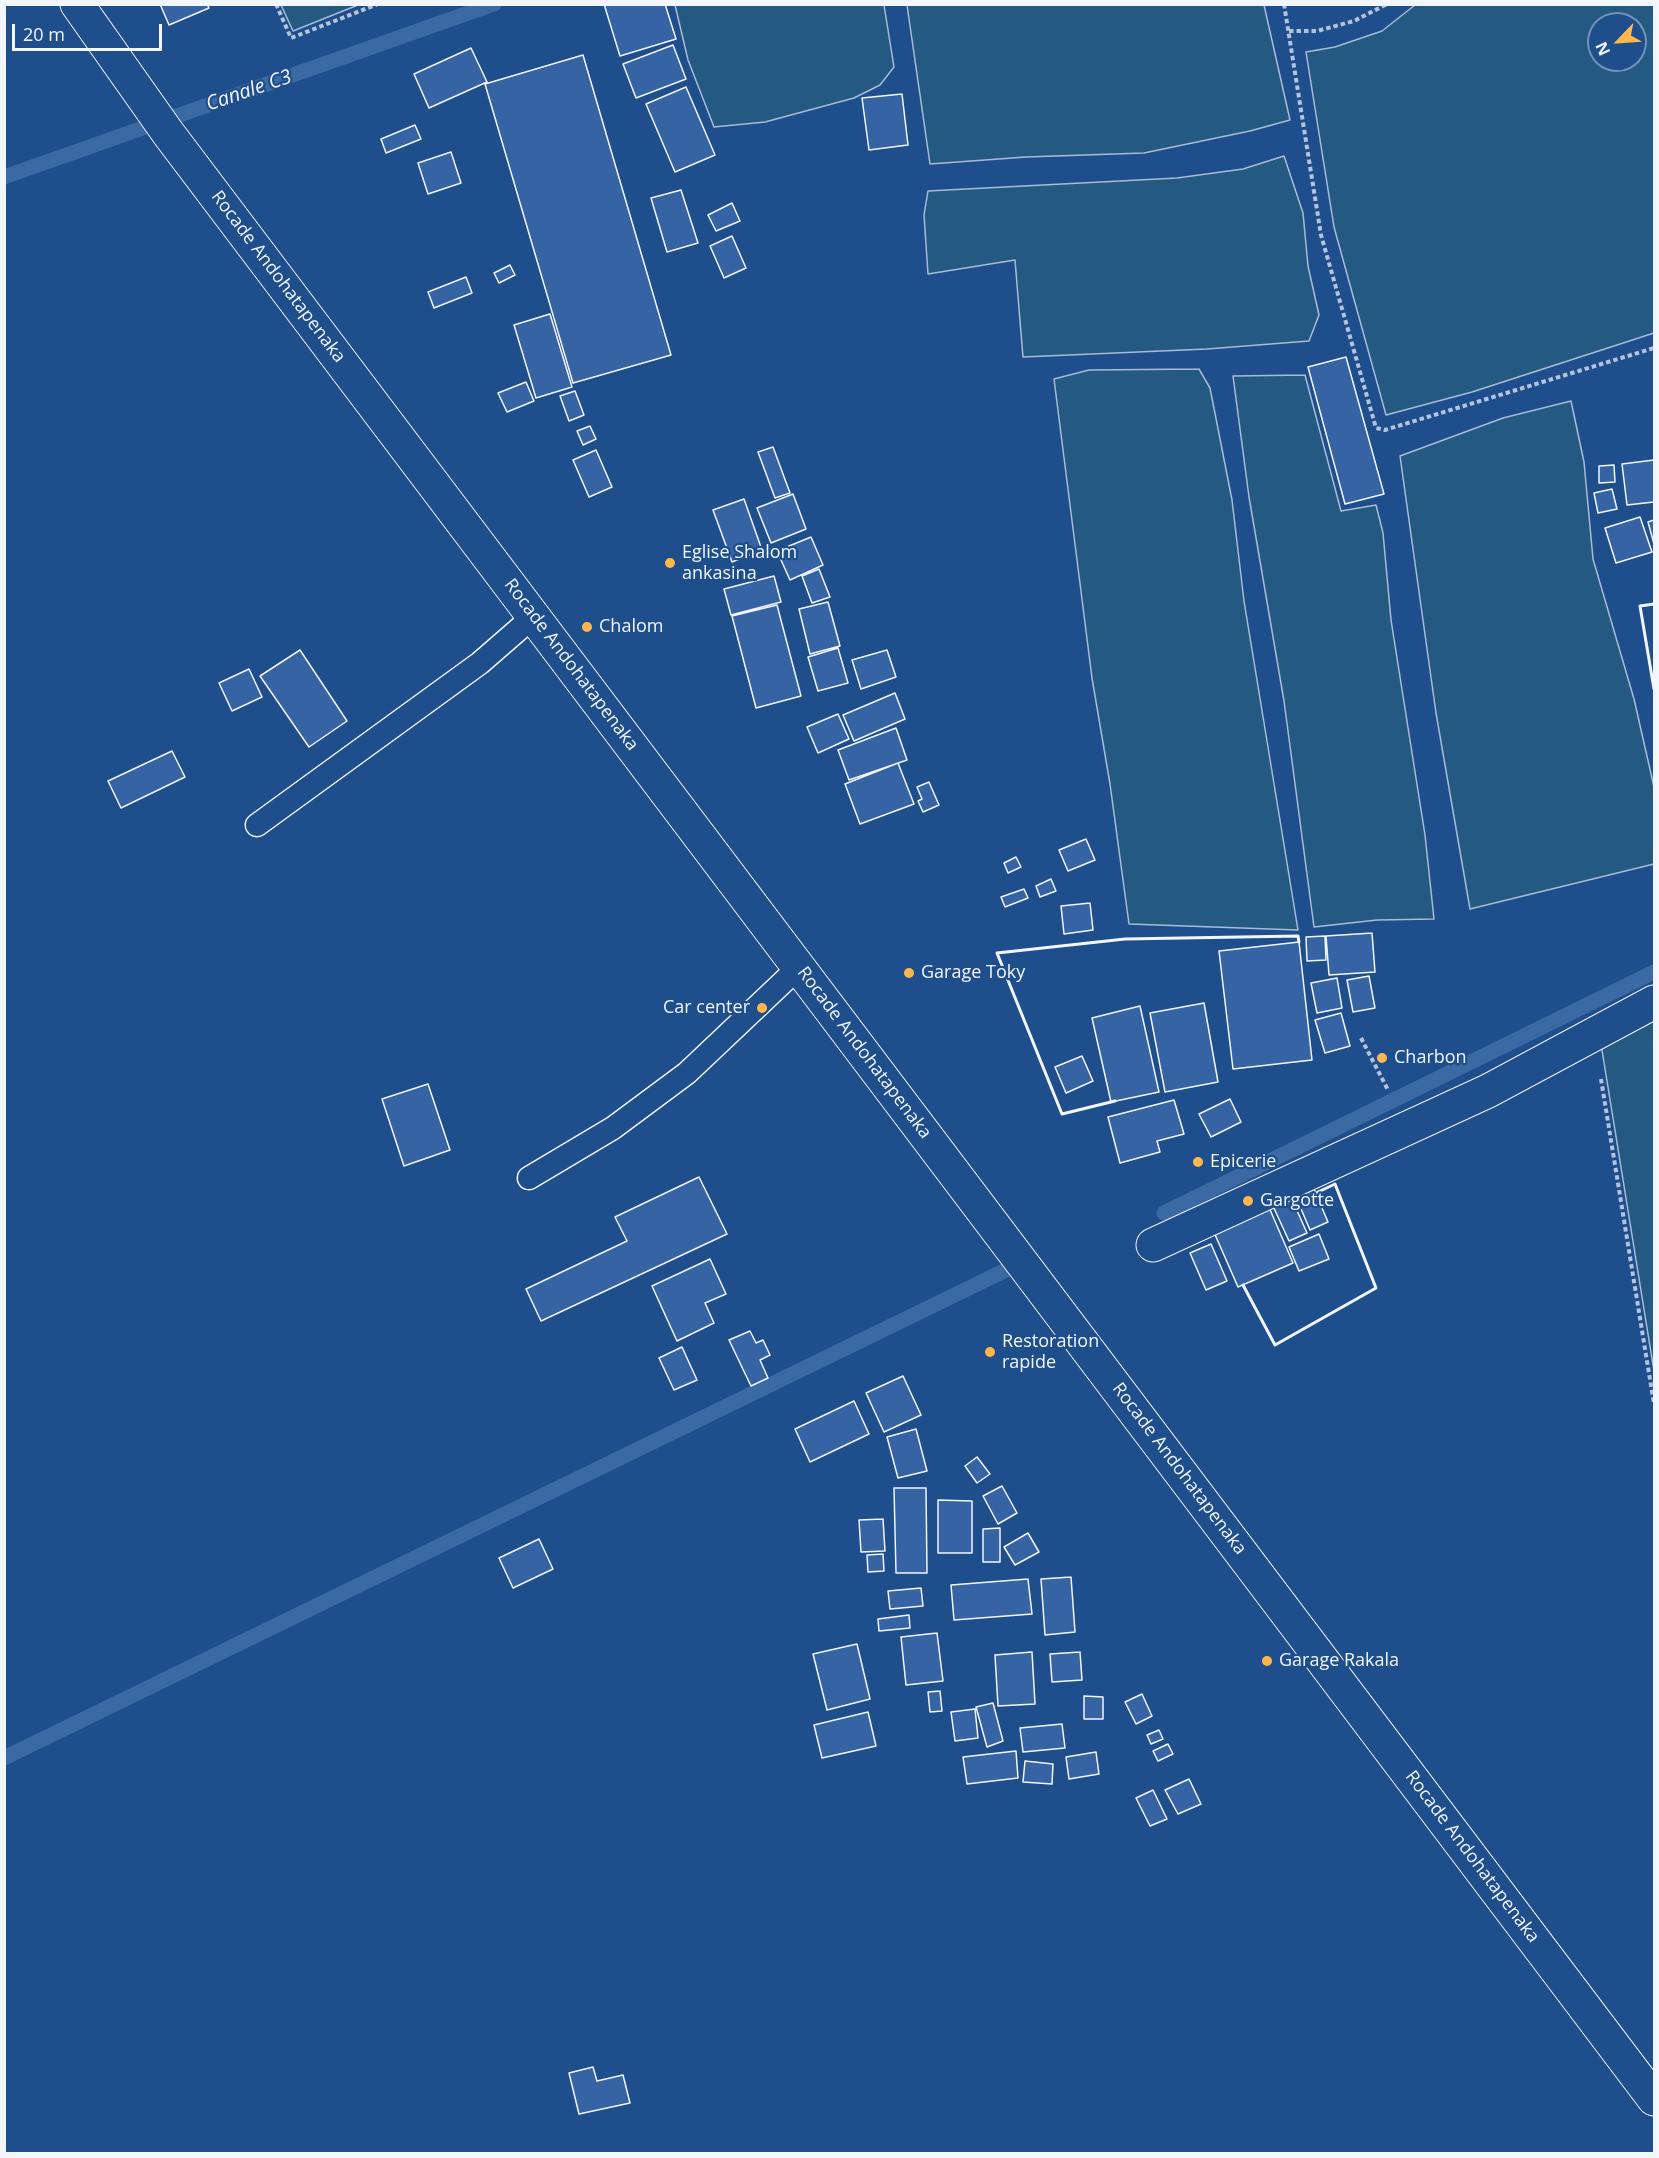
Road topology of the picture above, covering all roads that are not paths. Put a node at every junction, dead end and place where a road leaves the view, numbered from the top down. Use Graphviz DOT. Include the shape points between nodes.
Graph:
graph roads {
  1 [pos="77,4"];
  2 [pos="534,616"];
  3 [pos="257,825"];
  4 [pos="799,967"];
  5 [pos="1654,1002"];
  6 [pos="529,1178"];
  7 [pos="1153,1245"];
  8 [pos="1654,2099"];
  1 -- 2 [label="main road, Rocade Andohatapenaka" via="114,61"];
  2 -- 3 [label="lane" via="480,663"];
  2 -- 4 [label="main road, Rocade Andohatapenaka"];
  4 -- 6 [label="lane" via="687,1073 613,1128"];
  4 -- 8 [label="main road, Rocade Andohatapenaka"];
  5 -- 7 [label="main road" via="1488,1091"];
}
